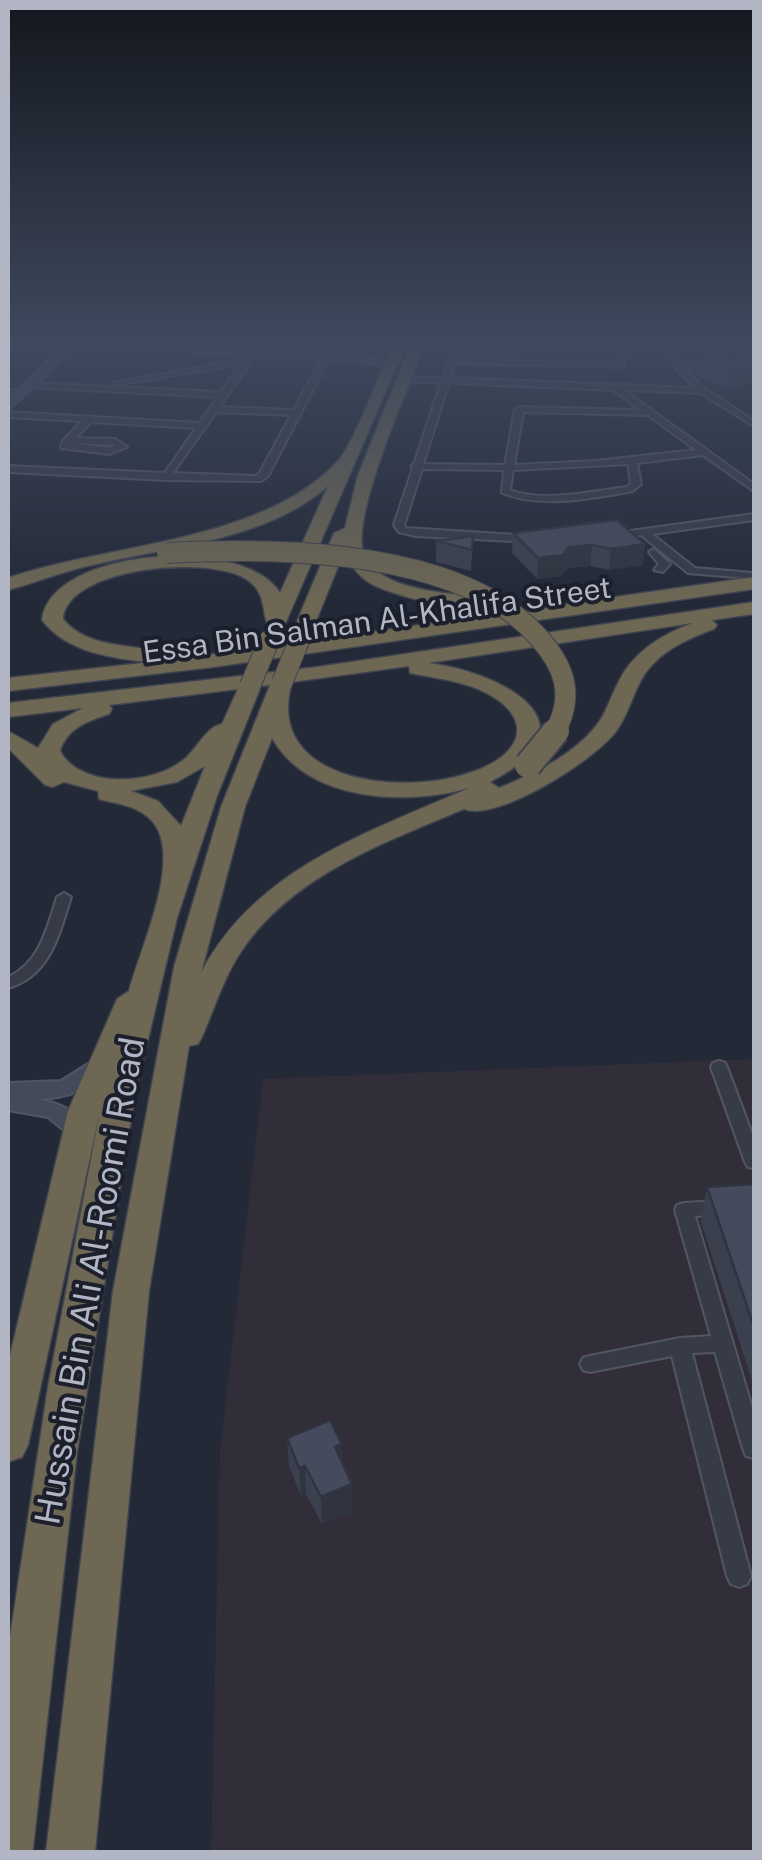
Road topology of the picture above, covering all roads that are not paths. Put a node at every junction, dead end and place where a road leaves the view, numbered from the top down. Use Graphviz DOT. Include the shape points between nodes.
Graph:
graph roads {
  1 [pos="80,429"];
  2 [pos="200,429"];
  3 [pos="287,429"];
  4 [pos="362,429"];
  5 [pos="384,429"];
  6 [pos="429,429"];
  7 [pos="515,429"];
  8 [pos="672,429"];
  9 [pos="69,440"];
  10 [pos="704,452"];
  11 [pos="372,459"];
  12 [pos="348,461"];
  13 [pos="632,462"];
  14 [pos="416,466"];
  15 [pos="8,469"];
  16 [pos="506,471"];
  17 [pos="166,476"];
  18 [pos="754,488"];
  19 [pos="754,516"];
  20 [pos="638,532"];
  21 [pos="608,536"];
  22 [pos="539,540"];
  23 [pos="674,560"];
  24 [pos="750,583"];
  25 [pos="8,586"];
  26 [pos="754,610"];
  27 [pos="273,632"];
  28 [pos="415,632"];
  29 [pos="317,673"];
  30 [pos="8,685"];
  31 [pos="210,687"];
  32 [pos="279,690"];
  33 [pos="248,692"];
  34 [pos="8,699"];
  35 [pos="8,710"];
  36 [pos="8,738"];
  37 [pos="396,830"];
  38 [pos="180,865"];
  39 [pos="64,897"];
  40 [pos="156,948"];
  41 [pos="8,982"];
  42 [pos="104,1057"];
  43 [pos="719,1067"];
  44 [pos="168,1080"];
  45 [pos="8,1091"];
  46 [pos="8,1104"];
  47 [pos="79,1130"];
  48 [pos="754,1162"];
  49 [pos="754,1206"];
  50 [pos="724,1343"];
  51 [pos="680,1346"];
  52 [pos="590,1364"];
  53 [pos="8,1445"];
  54 [pos="754,1449"];
  55 [pos="740,1576"];
  56 [pos="24,1678"];
  57 [pos="8,1770"];
  58 [pos="74,1839"];
  59 [pos="8,1848"];
  1 -- 9 [label="street"];
  2 -- 17 [label="street"];
  3 -- 17 [label="street" via="258,479"];
  4 -- 12 [label="highway, Hussain Bin Ali Al-Roomi Road"];
  5 -- 11 [label="highway, Hussain Bin Ali Al-Roomi Road"];
  6 -- 14 [label="street"];
  7 -- 16 [label="street"];
  8 -- 10 [label="street"];
  9 -- 9 [label="street" via="68,448 122,447 115,442"];
  10 -- 13 [label="street"];
  10 -- 18 [label="street"];
  11 -- 24 [label="highway" via="352,549 370,572 404,590 461,601 560,602"];
  11 -- 32 [label="highway, Hussain Bin Ali Al-Roomi Road, bridge"];
  12 -- 25 [label="highway" via="312,494 259,520 73,562"];
  12 -- 27 [label="highway, Hussain Bin Ali Al-Roomi Road"];
  13 -- 16 [label="street"];
  13 -- 16 [label="street" via="636,484 630,490 536,497 508,494"];
  14 -- 16 [label="street"];
  14 -- 22 [label="street" via="402,530"];
  15 -- 17 [label="street"];
  19 -- 20 [label="street"];
  20 -- 21 [label="street"];
  20 -- 23 [label="street"];
  20 -- 23 [label="street" via="664,562 660,569"];
  23 -- 24 [label="street" via="692,571"];
  24 -- 28 [label="highway, Essa Bin Salman Al-Khalifa Street"];
  24 -- 34 [label="highway, Essa Bin Salman Al-Khalifa Street" via="324,661"];
  25 -- 37 [label="highway, bridge" via="166,553 257,549 348,556 439,578 504,609 549,646 567,684 562,721 528,765"];
  26 -- 29 [label="highway"];
  26 -- 37 [label="highway" via="690,631 648,656 612,723 564,766 492,799"];
  27 -- 28 [label="highway" via="273,601 262,581 183,561 97,575 69,590 54,612 60,629 80,643 140,656"];
  27 -- 33 [label="highway, Hussain Bin Ali Al-Roomi Road, bridge"];
  28 -- 30 [label="highway, Essa Bin Salman Al-Khalifa Street"];
  29 -- 31 [label="highway"];
  29 -- 32 [label="highway" via="405,667 479,679 524,712 527,741 501,768 472,780 427,789 366,786 323,774 295,755 281,732"];
  31 -- 33 [label="highway" via="82,716 55,735 48,755 63,772 90,782 160,779 196,762"];
  31 -- 35 [label="highway"];
  32 -- 44 [label="highway, Hussain Bin Ali Al-Roomi Road" via="210,881"];
  33 -- 38 [label="highway, Hussain Bin Ali Al-Roomi Road"];
  36 -- 38 [label="highway" via="61,786 130,798 162,814 176,836"];
  37 -- 44 [label="highway" via="316,869 256,914 212,980"];
  38 -- 40 [label="highway, Hussain Bin Ali Al-Roomi Road"];
  39 -- 41 [label="street" via="42,961"];
  40 -- 42 [label="highway"];
  40 -- 56 [label="highway, Hussain Bin Ali Al-Roomi Road" via="101,1186"];
  42 -- 45 [label="main road" via="69,1089"];
  42 -- 47 [label="highway"];
  43 -- 48 [label="street"];
  44 -- 58 [label="highway, Hussain Bin Ali Al-Roomi Road" via="132,1291"];
  46 -- 47 [label="main road" via="55,1110"];
  47 -- 53 [label="highway"];
  49 -- 50 [label="street" via="684,1210"];
  50 -- 51 [label="street"];
  50 -- 54 [label="street"];
  51 -- 52 [label="street"];
  51 -- 55 [label="street"];
  56 -- 57 [label="highway"];
  56 -- 59 [label="highway, Hussain Bin Ali Al-Roomi Road"];
}
